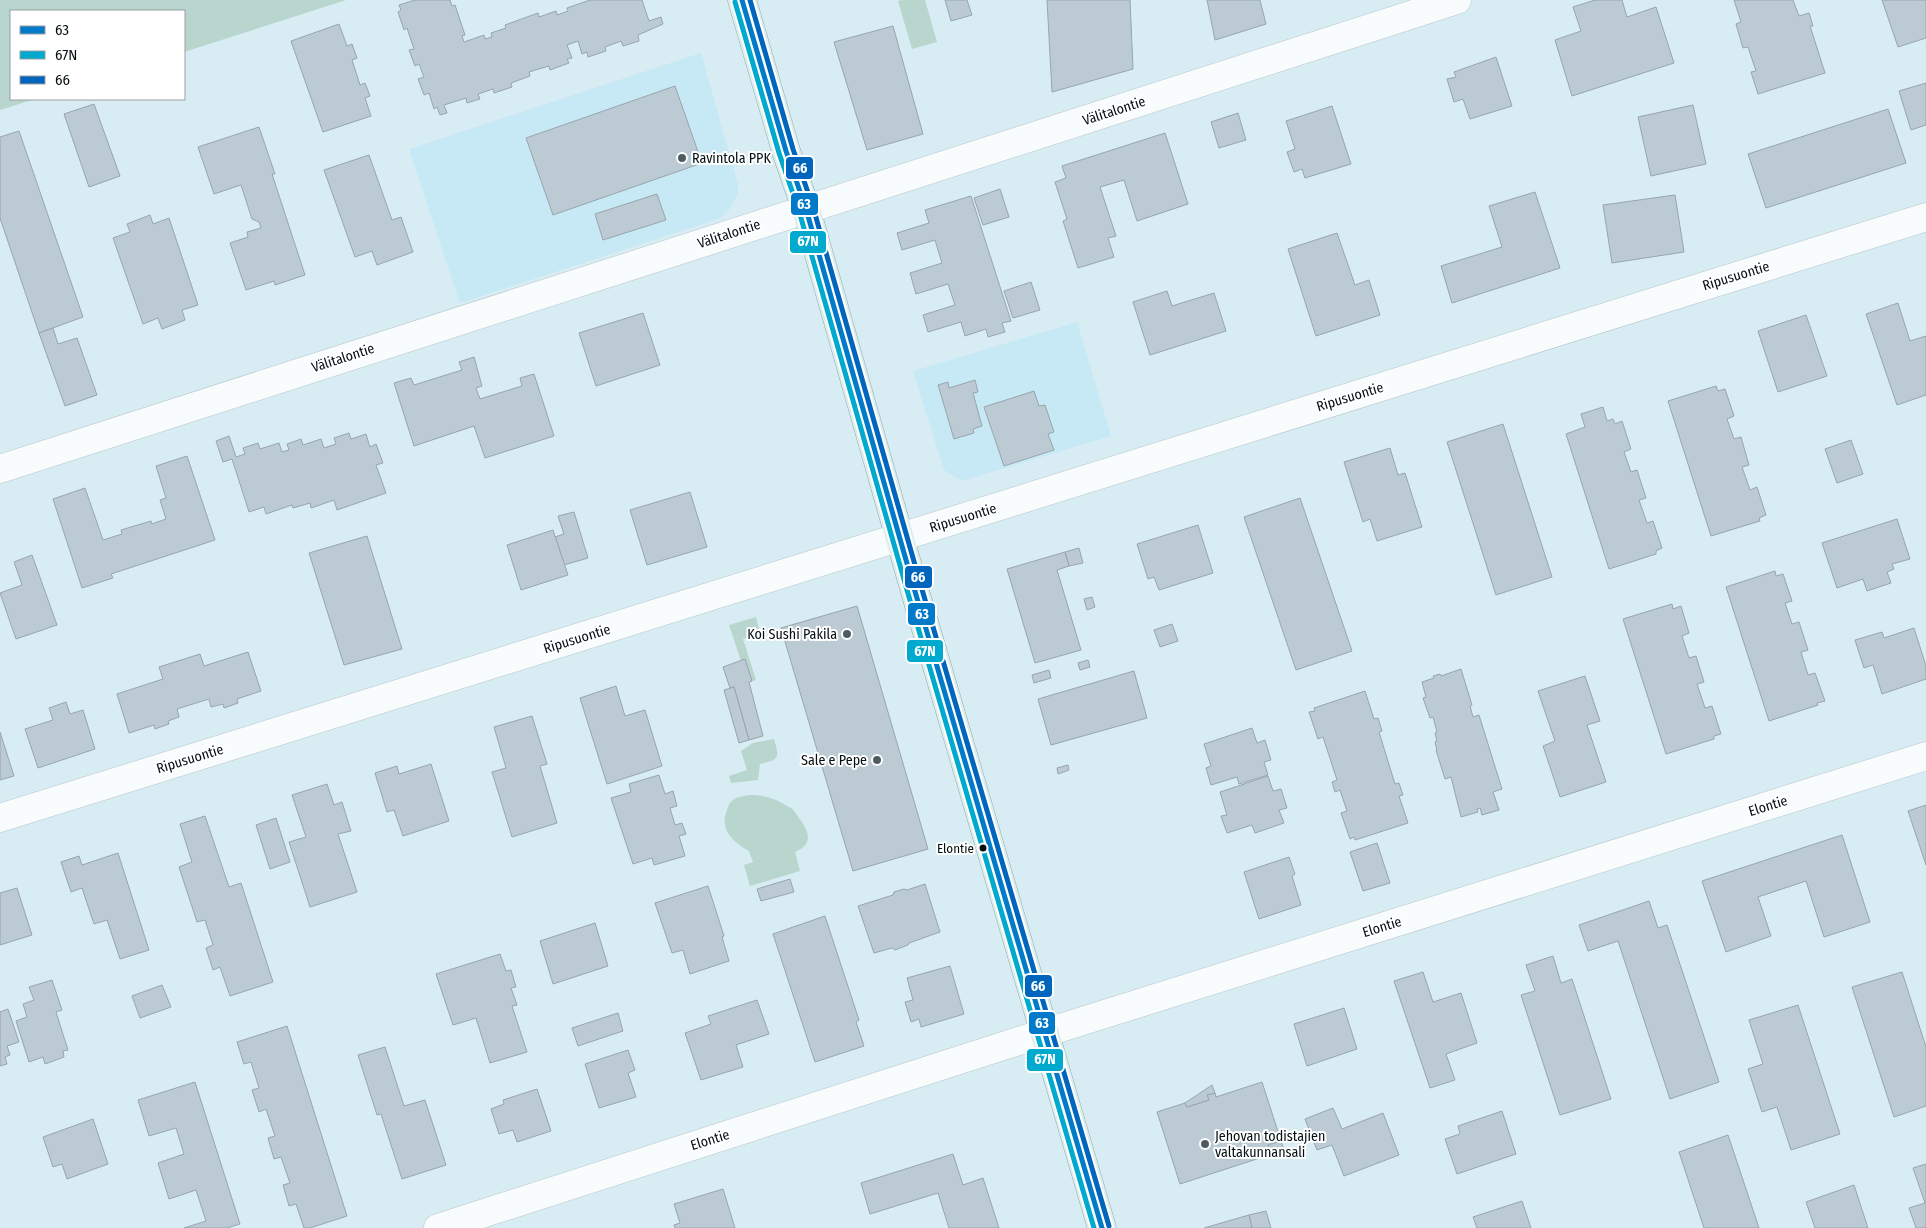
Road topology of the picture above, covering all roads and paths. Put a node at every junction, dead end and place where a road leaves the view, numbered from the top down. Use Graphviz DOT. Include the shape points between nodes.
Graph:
graph roads {
  1 [pos="742,0"];
  2 [pos="1457,0"];
  3 [pos="806,209"];
  4 [pos="1926,217"];
  5 [pos="0,469"];
  6 [pos="899,538"];
  7 [pos="1926,756"];
  8 [pos="0,818"];
  9 [pos="1044,1034"];
  10 [pos="438,1228"];
  11 [pos="1102,1228"];
  1 -- 3 [label="main road"];
  2 -- 3 [label="street, Välitalontie"];
  3 -- 5 [label="street, Välitalontie"];
  3 -- 6 [label="main road"];
  4 -- 6 [label="street, Ripusuontie"];
  6 -- 8 [label="street, Ripusuontie"];
  6 -- 9 [label="main road"];
  7 -- 9 [label="street, Elontie"];
  9 -- 10 [label="street, Elontie"];
  9 -- 11 [label="main road"];
}
